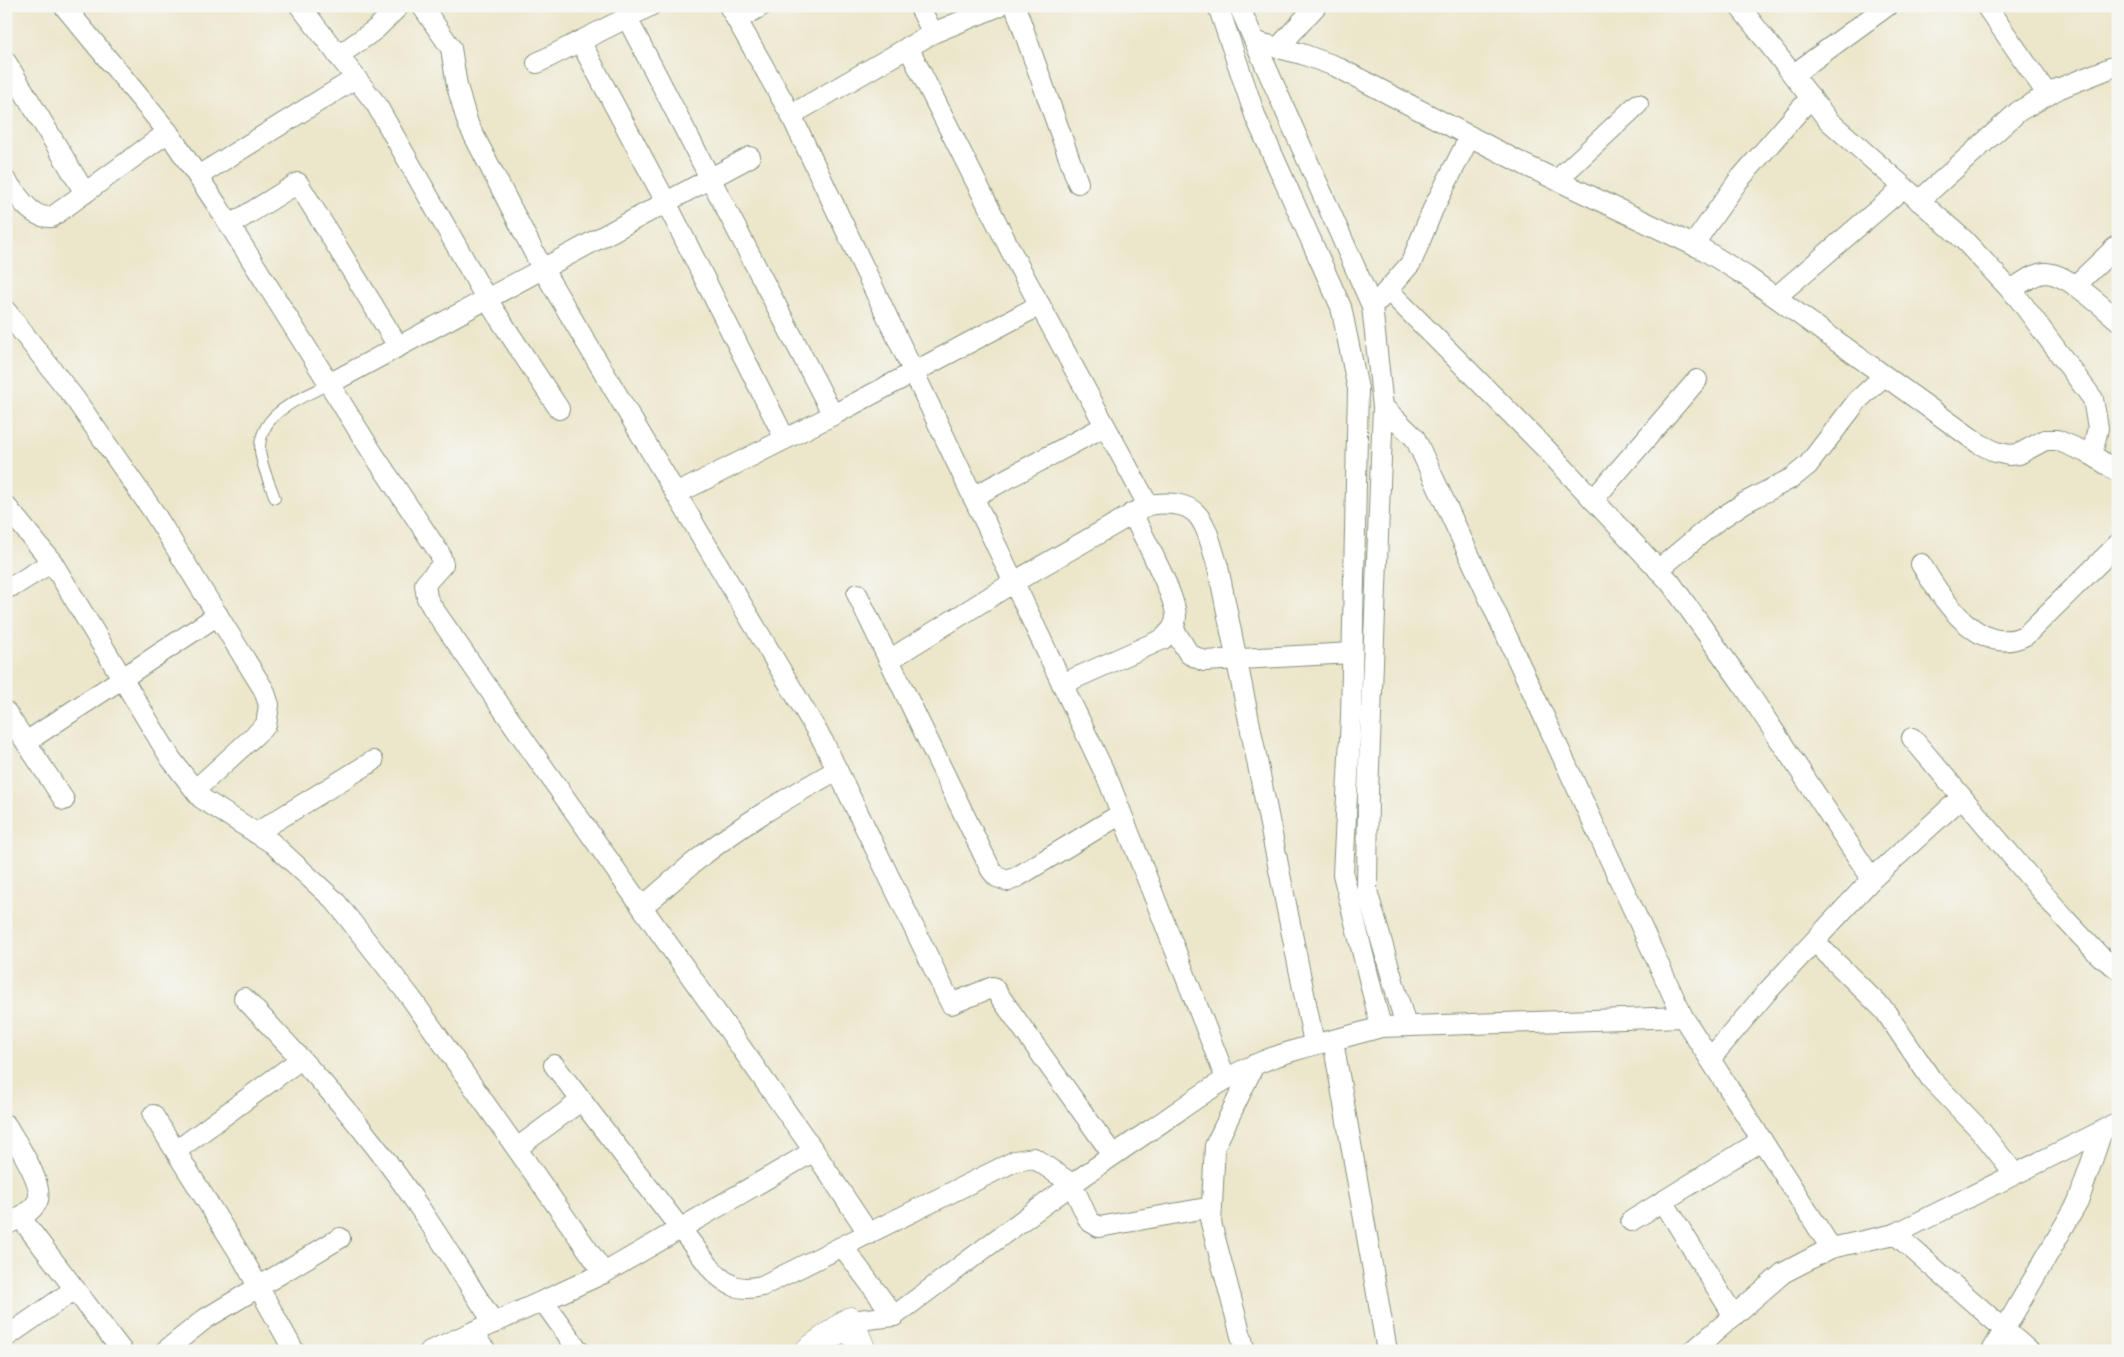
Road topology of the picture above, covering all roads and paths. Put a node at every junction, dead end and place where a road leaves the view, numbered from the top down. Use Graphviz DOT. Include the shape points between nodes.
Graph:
graph roads {
  1 [pos="64,6"];
  2 [pos="300,6"];
  3 [pos="399,6"];
  4 [pos="422,6"];
  5 [pos="650,6"];
  6 [pos="761,6"];
  7 [pos="919,6"];
  8 [pos="999,6"];
  9 [pos="1015,6"];
  10 [pos="1218,6"];
  11 [pos="1239,6"];
  12 [pos="1316,6"];
  13 [pos="1887,6"];
  14 [pos="1986,6"];
  15 [pos="1741,7"];
  16 [pos="733,13"];
  17 [pos="627,18"];
  18 [pos="933,32"];
  19 [pos="580,42"];
  20 [pos="1256,42"];
  21 [pos="908,47"];
  22 [pos="1278,48"];
  23 [pos="338,56"];
  24 [pos="6,62"];
  25 [pos="537,63"];
  26 [pos="2118,66"];
  27 [pos="1794,74"];
  28 [pos="356,78"];
  29 [pos="2048,95"];
  30 [pos="1811,97"];
  31 [pos="1638,104"];
  32 [pos="791,116"];
  33 [pos="168,132"];
  34 [pos="1470,136"];
  35 [pos="750,157"];
  36 [pos="198,176"];
  37 [pos="710,178"];
  38 [pos="6,180"];
  39 [pos="1556,180"];
  40 [pos="1078,183"];
  41 [pos="1903,188"];
  42 [pos="85,194"];
  43 [pos="1919,201"];
  44 [pos="666,202"];
  45 [pos="230,226"];
  46 [pos="1693,245"];
  47 [pos="2118,245"];
  48 [pos="542,268"];
  49 [pos="2075,286"];
  50 [pos="1388,290"];
  51 [pos="2011,290"];
  52 [pos="1776,297"];
  53 [pos="486,298"];
  54 [pos="1040,304"];
  55 [pos="1372,306"];
  56 [pos="6,311"];
  57 [pos="2118,320"];
  58 [pos="398,346"];
  59 [pos="913,371"];
  60 [pos="1884,376"];
  61 [pos="1697,380"];
  62 [pos="329,384"];
  63 [pos="1383,407"];
  64 [pos="559,410"];
  65 [pos="833,415"];
  66 [pos="1105,426"];
  67 [pos="785,439"];
  68 [pos="2092,455"];
  69 [pos="2118,472"];
  70 [pos="676,494"];
  71 [pos="973,497"];
  72 [pos="275,498"];
  73 [pos="1593,500"];
  74 [pos="6,506"];
  75 [pos="1140,509"];
  76 [pos="2118,544"];
  77 [pos="52,562"];
  78 [pos="1921,564"];
  79 [pos="1658,570"];
  80 [pos="1014,582"];
  81 [pos="6,588"];
  82 [pos="857,594"];
  83 [pos="218,615"];
  84 [pos="1173,628"];
  85 [pos="1352,653"];
  86 [pos="889,660"];
  87 [pos="1237,660"];
  88 [pos="123,677"];
  89 [pos="1062,684"];
  90 [pos="6,712"];
  91 [pos="1912,738"];
  92 [pos="26,742"];
  93 [pos="373,761"];
  94 [pos="837,770"];
  95 [pos="195,790"];
  96 [pos="1962,797"];
  97 [pos="64,800"];
  98 [pos="1121,814"];
  99 [pos="256,833"];
  100 [pos="1872,879"];
  101 [pos="642,907"];
  102 [pos="1815,942"];
  103 [pos="2118,969"];
  104 [pos="244,998"];
  105 [pos="1683,1017"];
  106 [pos="1406,1026"];
  107 [pos="1381,1027"];
  108 [pos="1324,1042"];
  109 [pos="300,1059"];
  110 [pos="1710,1059"];
  111 [pos="554,1064"];
  112 [pos="1254,1065"];
  113 [pos="1226,1079"];
  114 [pos="582,1100"];
  115 [pos="153,1115"];
  116 [pos="6,1124"];
  117 [pos="2110,1127"];
  118 [pos="1762,1140"];
  119 [pos="518,1148"];
  120 [pos="176,1151"];
  121 [pos="814,1151"];
  122 [pos="1113,1156"];
  123 [pos="2015,1174"];
  124 [pos="1072,1184"];
  125 [pos="1663,1202"];
  126 [pos="1212,1207"];
  127 [pos="13,1221"];
  128 [pos="1631,1221"];
  129 [pos="680,1228"];
  130 [pos="869,1234"];
  131 [pos="1896,1234"];
  132 [pos="340,1238"];
  133 [pos="843,1247"];
  134 [pos="1832,1248"];
  135 [pos="604,1273"];
  136 [pos="258,1286"];
  137 [pos="75,1289"];
  138 [pos="544,1301"];
  139 [pos="894,1316"];
  140 [pos="1734,1316"];
  141 [pos="850,1321"];
  142 [pos="494,1323"];
  143 [pos="2003,1328"];
  144 [pos="471,1333"];
  145 [pos="6,1337"];
  146 [pos="122,1351"];
  147 [pos="165,1351"];
  148 [pos="294,1351"];
  149 [pos="430,1351"];
  150 [pos="486,1351"];
  151 [pos="579,1351"];
  152 [pos="809,1351"];
  153 [pos="862,1351"];
  154 [pos="1245,1351"];
  155 [pos="1387,1351"];
  156 [pos="1693,1351"];
  157 [pos="1992,1351"];
  158 [pos="2029,1351"];
  1 -- 33 [label="street"];
  2 -- 23 [label="street"];
  3 -- 23 [label="street" via="376,29"];
  4 -- 48 [label="street" via="451,48 468,124"];
  5 -- 17 [label="street"];
  6 -- 16 [label="street"];
  7 -- 18 [label="street"];
  8 -- 18 [label="street"];
  9 -- 40 [label="street"];
  10 -- 85 [label="street" via="1256,118 1341,307 1358,389"];
  11 -- 20 [label="street"];
  12 -- 22 [label="street"];
  13 -- 27 [label="street"];
  14 -- 29 [label="street"];
  15 -- 27 [label="street"];
  16 -- 32 [label="street"];
  17 -- 19 [label="street"];
  17 -- 37 [label="street"];
  18 -- 21 [label="street"];
  19 -- 25 [label="street"];
  19 -- 44 [label="street"];
  20 -- 22 [label="street"];
  20 -- 55 [label="street"];
  21 -- 32 [label="street"];
  21 -- 54 [label="street"];
  22 -- 34 [label="street" via="1335,66"];
  23 -- 28 [label="street"];
  24 -- 42 [label="street"];
  26 -- 29 [label="street"];
  27 -- 30 [label="street"];
  28 -- 36 [label="street"];
  28 -- 53 [label="street" via="376,104"];
  29 -- 43 [label="street" via="2018,111"];
  30 -- 41 [label="street" via="1829,121"];
  30 -- 46 [label="street" via="1738,182"];
  31 -- 39 [label="street"];
  32 -- 59 [label="street"];
  33 -- 36 [label="street"];
  33 -- 42 [label="street"];
  34 -- 39 [label="street"];
  34 -- 50 [label="street" via="1433,209 1411,263"];
  35 -- 37 [label="street"];
  36 -- 45 [label="street"];
  37 -- 44 [label="street"];
  37 -- 65 [label="street"];
  38 -- 42 [label="street" via="29,209 45,217 60,212"];
  39 -- 46 [label="street"];
  41 -- 43 [label="street"];
  41 -- 52 [label="street"];
  43 -- 51 [label="street" via="1964,240"];
  44 -- 48 [label="street"];
  44 -- 67 [label="street"];
  45 -- 58 [label="street" via="298,183"];
  45 -- 62 [label="street"];
  46 -- 52 [label="street"];
  47 -- 49 [label="street"];
  48 -- 53 [label="street"];
  48 -- 70 [label="street"];
  49 -- 51 [label="street" via="2046,273 2035,275"];
  49 -- 57 [label="street"];
  50 -- 55 [label="street"];
  50 -- 73 [label="street"];
  51 -- 68 [label="street" via="2093,398 2098,428"];
  52 -- 60 [label="street"];
  53 -- 58 [label="street"];
  53 -- 64 [label="street"];
  54 -- 59 [label="street"];
  54 -- 66 [label="street"];
  55 -- 63 [label="street"];
  56 -- 83 [label="street" via="75,399 142,494"];
  58 -- 62 [label="street"];
  59 -- 65 [label="street"];
  59 -- 71 [label="street"];
  60 -- 68 [label="street" via="1932,412 1996,452 2019,454 2045,440 2057,440"];
  60 -- 79 [label="street" via="1858,400 1808,466 1714,523"];
  61 -- 73 [label="street"];
  62 -- 72 [label="lane" via="290,405 266,424 260,451"];
  62 -- 101 [label="street" via="444,560 425,584 427,598"];
  63 -- 105 [label="street" via="1415,438"];
  63 -- 106 [label="street" via="1367,891"];
  65 -- 67 [label="street"];
  66 -- 71 [label="street"];
  66 -- 75 [label="street"];
  67 -- 70 [label="street"];
  68 -- 69 [label="street"];
  70 -- 94 [label="street" via="819,734"];
  71 -- 80 [label="street"];
  73 -- 79 [label="street"];
  74 -- 77 [label="street"];
  75 -- 80 [label="street"];
  75 -- 84 [label="street" via="1172,599 1176,617"];
  75 -- 87 [label="street" via="1168,502 1187,506 1206,528 1218,567"];
  76 -- 78 [label="street" via="2026,635 2015,641 1991,639 1967,624 1949,606"];
  77 -- 81 [label="street"];
  77 -- 88 [label="street"];
  79 -- 100 [label="street" via="1744,686"];
  80 -- 86 [label="street"];
  80 -- 89 [label="street"];
  82 -- 86 [label="street"];
  83 -- 88 [label="street"];
  83 -- 95 [label="street" via="264,690 269,715 260,732"];
  84 -- 87 [label="street" via="1189,654 1196,658 1204,661"];
  84 -- 89 [label="street" via="1163,639"];
  85 -- 87 [label="street"];
  85 -- 107 [label="street" via="1343,874"];
  86 -- 98 [label="street" via="996,877 1008,881 1016,877"];
  87 -- 108 [label="street"];
  88 -- 92 [label="street"];
  88 -- 95 [label="street" via="171,759"];
  89 -- 98 [label="street"];
  90 -- 92 [label="street"];
  91 -- 96 [label="street"];
  92 -- 97 [label="street"];
  93 -- 99 [label="street"];
  94 -- 101 [label="street" via="737,830"];
  94 -- 122 [label="street" via="951,1004 992,987"];
  95 -- 99 [label="street" via="202,798"];
  96 -- 100 [label="street"];
  96 -- 103 [label="street" via="2065,919 2100,956"];
  98 -- 113 [label="street"];
  99 -- 119 [label="street" via="272,843 335,902 411,998"];
  100 -- 102 [label="street"];
  101 -- 121 [label="street"];
  102 -- 110 [label="street"];
  102 -- 123 [label="street" via="1885,1011 1931,1079 1980,1130"];
  104 -- 109 [label="street"];
  105 -- 106 [label="street"];
  105 -- 110 [label="street"];
  106 -- 107 [label="street"];
  107 -- 108 [label="street"];
  108 -- 112 [label="street"];
  108 -- 155 [label="street"];
  109 -- 120 [label="street"];
  109 -- 142 [label="street" via="346,1110 410,1193"];
  110 -- 118 [label="street"];
  111 -- 114 [label="street"];
  112 -- 113 [label="street"];
  112 -- 126 [label="street" via="1215,1146"];
  113 -- 122 [label="street"];
  114 -- 119 [label="street"];
  114 -- 129 [label="street"];
  115 -- 120 [label="street"];
  116 -- 127 [label="street" via="39,1190 38,1200 32,1208"];
  117 -- 123 [label="street"];
  117 -- 143 [label="street" via="2078,1202"];
  118 -- 125 [label="street"];
  118 -- 134 [label="street"];
  119 -- 135 [label="street"];
  120 -- 136 [label="street"];
  121 -- 129 [label="street"];
  121 -- 130 [label="street"];
  122 -- 124 [label="street"];
  123 -- 131 [label="street"];
  124 -- 126 [label="street" via="1089,1221 1099,1227"];
  124 -- 130 [label="street" via="1034,1158 1015,1161"];
  124 -- 139 [label="street"];
  125 -- 128 [label="street"];
  125 -- 140 [label="street"];
  126 -- 154 [label="street" via="1211,1223"];
  127 -- 137 [label="street"];
  129 -- 133 [label="street" via="713,1272 735,1289 762,1286"];
  129 -- 135 [label="street"];
  130 -- 133 [label="street"];
  131 -- 134 [label="street"];
  131 -- 143 [label="street"];
  132 -- 136 [label="street"];
  133 -- 139 [label="street"];
  134 -- 140 [label="street" via="1783,1273"];
  135 -- 138 [label="street"];
  136 -- 147 [label="street" via="205,1319"];
  136 -- 148 [label="street"];
  137 -- 145 [label="street"];
  137 -- 146 [label="street"];
  138 -- 142 [label="street"];
  138 -- 151 [label="street"];
  139 -- 141 [label="street"];
  140 -- 156 [label="street"];
  141 -- 152 [label="main road"];
  141 -- 153 [label="main road"];
  142 -- 144 [label="street"];
  143 -- 157 [label="street"];
  143 -- 158 [label="street"];
  144 -- 149 [label="street"];
  144 -- 150 [label="street"];
}
